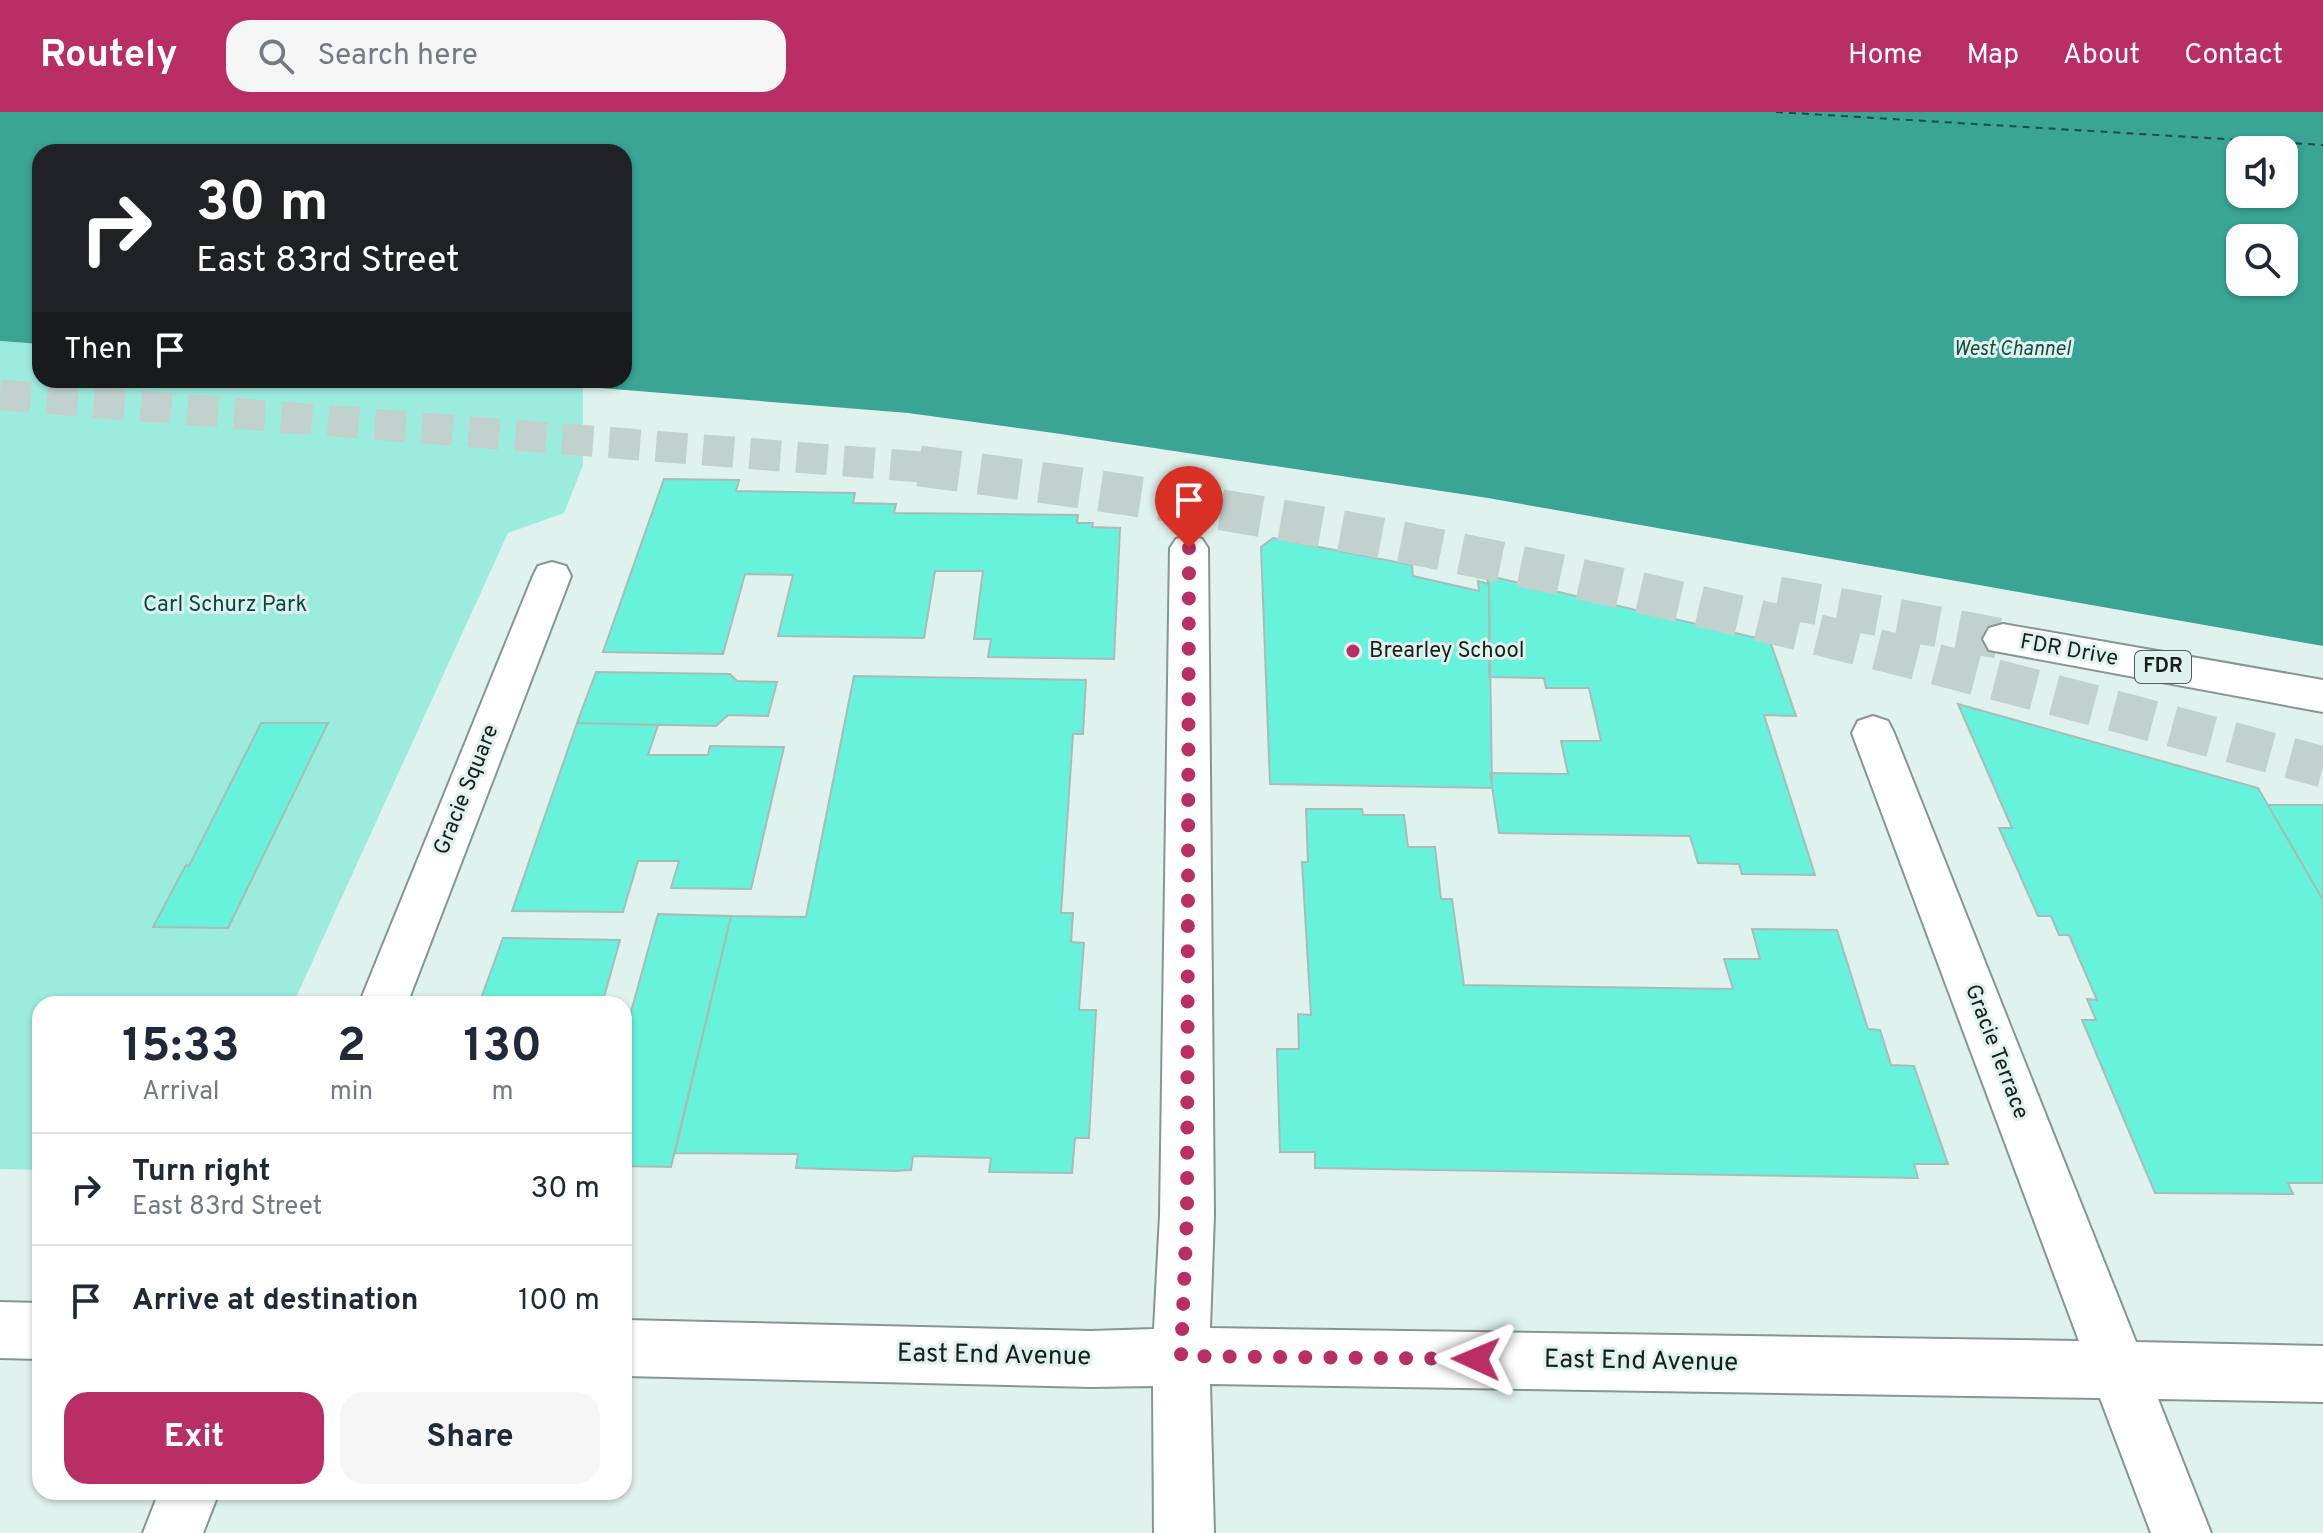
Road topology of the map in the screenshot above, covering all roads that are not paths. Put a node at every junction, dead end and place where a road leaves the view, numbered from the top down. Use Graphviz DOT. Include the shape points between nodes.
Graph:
graph roads {
  1 [pos="1189,548"];
  2 [pos="552,576"];
  3 [pos="2003,639"];
  4 [pos="2323,696"];
  5 [pos="1873,733"];
  6 [pos="386,996"];
  7 [pos="0,1330"];
  8 [pos="32,1331"];
  9 [pos="632,1348"];
  10 [pos="1181,1356"];
  11 [pos="2120,1370"];
  12 [pos="2323,1374"];
  13 [pos="186,1500"];
  14 [pos="173,1533"];
  15 [pos="1184,1533"];
  16 [pos="2181,1533"];
  1 -- 10 [label="main road" via="1187,1215"];
  2 -- 6 [label="main road, Gracie Square"];
  3 -- 4 [label="main road, FDR Drive / FDR"];
  5 -- 11 [label="main road, Gracie Terrace"];
  7 -- 8 [label="main road"];
  9 -- 10 [label="main road, East End Avenue" via="1091,1359"];
  10 -- 11 [label="main road, East End Avenue"];
  10 -- 15 [label="main road"];
  11 -- 12 [label="main road, East End Avenue"];
  11 -- 16 [label="main road, Gracie Terrace"];
  13 -- 14 [label="main road"];
}
